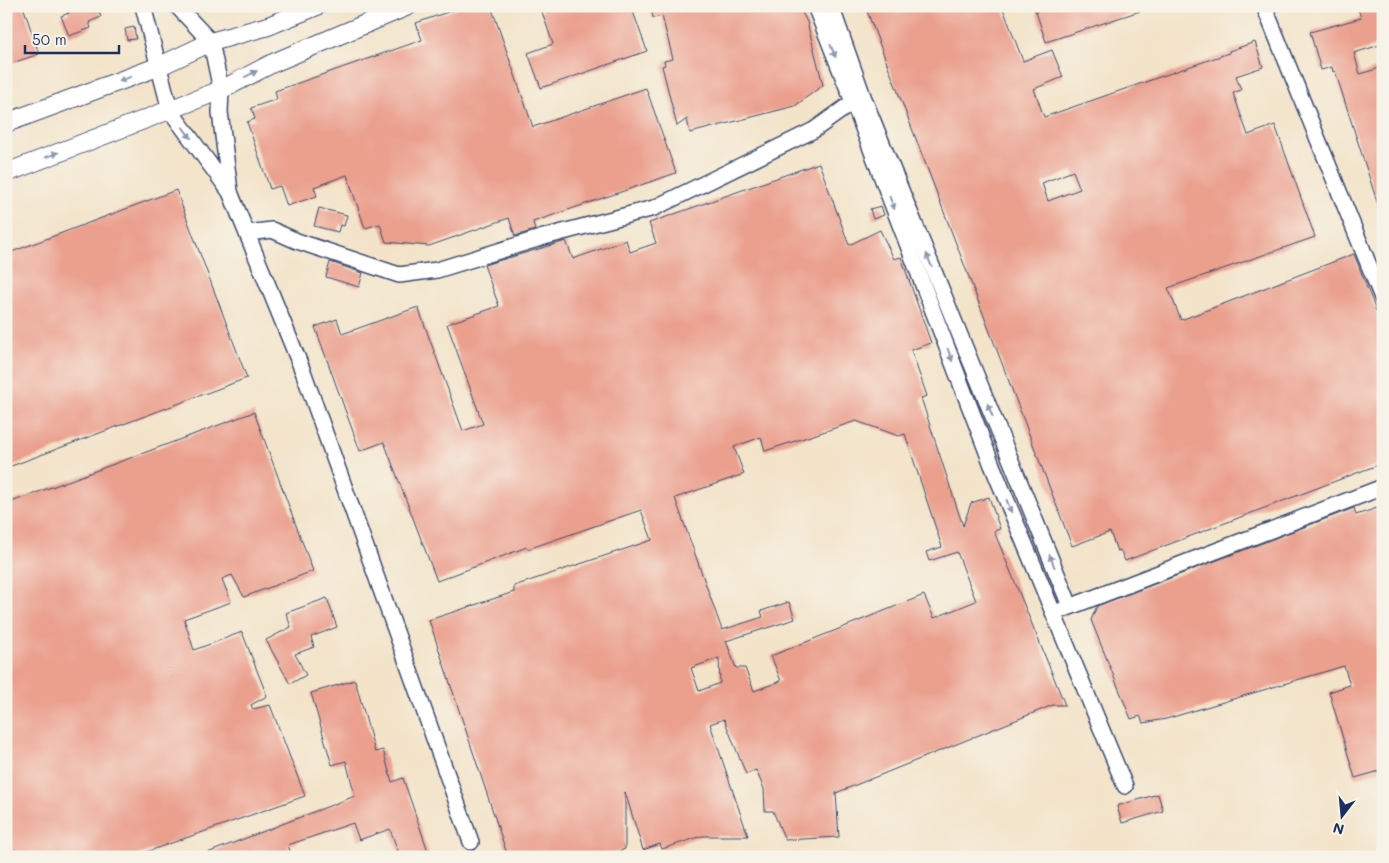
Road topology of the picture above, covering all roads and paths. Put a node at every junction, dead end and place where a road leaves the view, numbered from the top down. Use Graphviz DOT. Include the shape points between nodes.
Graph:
graph roads {
  1 [pos="143,6"];
  2 [pos="177,6"];
  3 [pos="317,6"];
  4 [pos="408,6"];
  5 [pos="815,6"];
  6 [pos="831,6"];
  7 [pos="1264,6"];
  8 [pos="211,42"];
  9 [pos="160,66"];
  10 [pos="221,90"];
  11 [pos="858,101"];
  12 [pos="170,110"];
  13 [pos="6,123"];
  14 [pos="6,173"];
  15 [pos="230,192"];
  16 [pos="247,233"];
  17 [pos="1383,300"];
  18 [pos="1383,487"];
  19 [pos="1070,606"];
  20 [pos="1053,615"];
  21 [pos="1125,786"];
  22 [pos="471,842"];
  1 -- 9 [label="street"];
  2 -- 8 [label="street"];
  3 -- 8 [label="street" via="268,26"];
  10 -- 4 [label="street, one-way" via="273,63"];
  5 -- 11 [label="street, one-way"];
  6 -- 11 [label="street"];
  7 -- 17 [label="street"];
  8 -- 9 [label="street"];
  8 -- 10 [label="street"];
  9 -- 12 [label="street"];
  9 -- 13 [label="street, one-way"];
  10 -- 12 [label="street"];
  10 -- 15 [label="street" via="220,112"];
  11 -- 16 [label="street" via="814,130 654,208 437,270 399,275 272,230"];
  19 -- 11 [label="street, one-way"];
  11 -- 20 [label="street, one-way" via="992,465"];
  14 -- 12 [label="street, one-way"];
  12 -- 15 [label="street, one-way"];
  15 -- 16 [label="street"];
  16 -- 22 [label="street" via="304,374"];
  18 -- 19 [label="street"];
  19 -- 20 [label="street"];
  20 -- 21 [label="street"];
}
